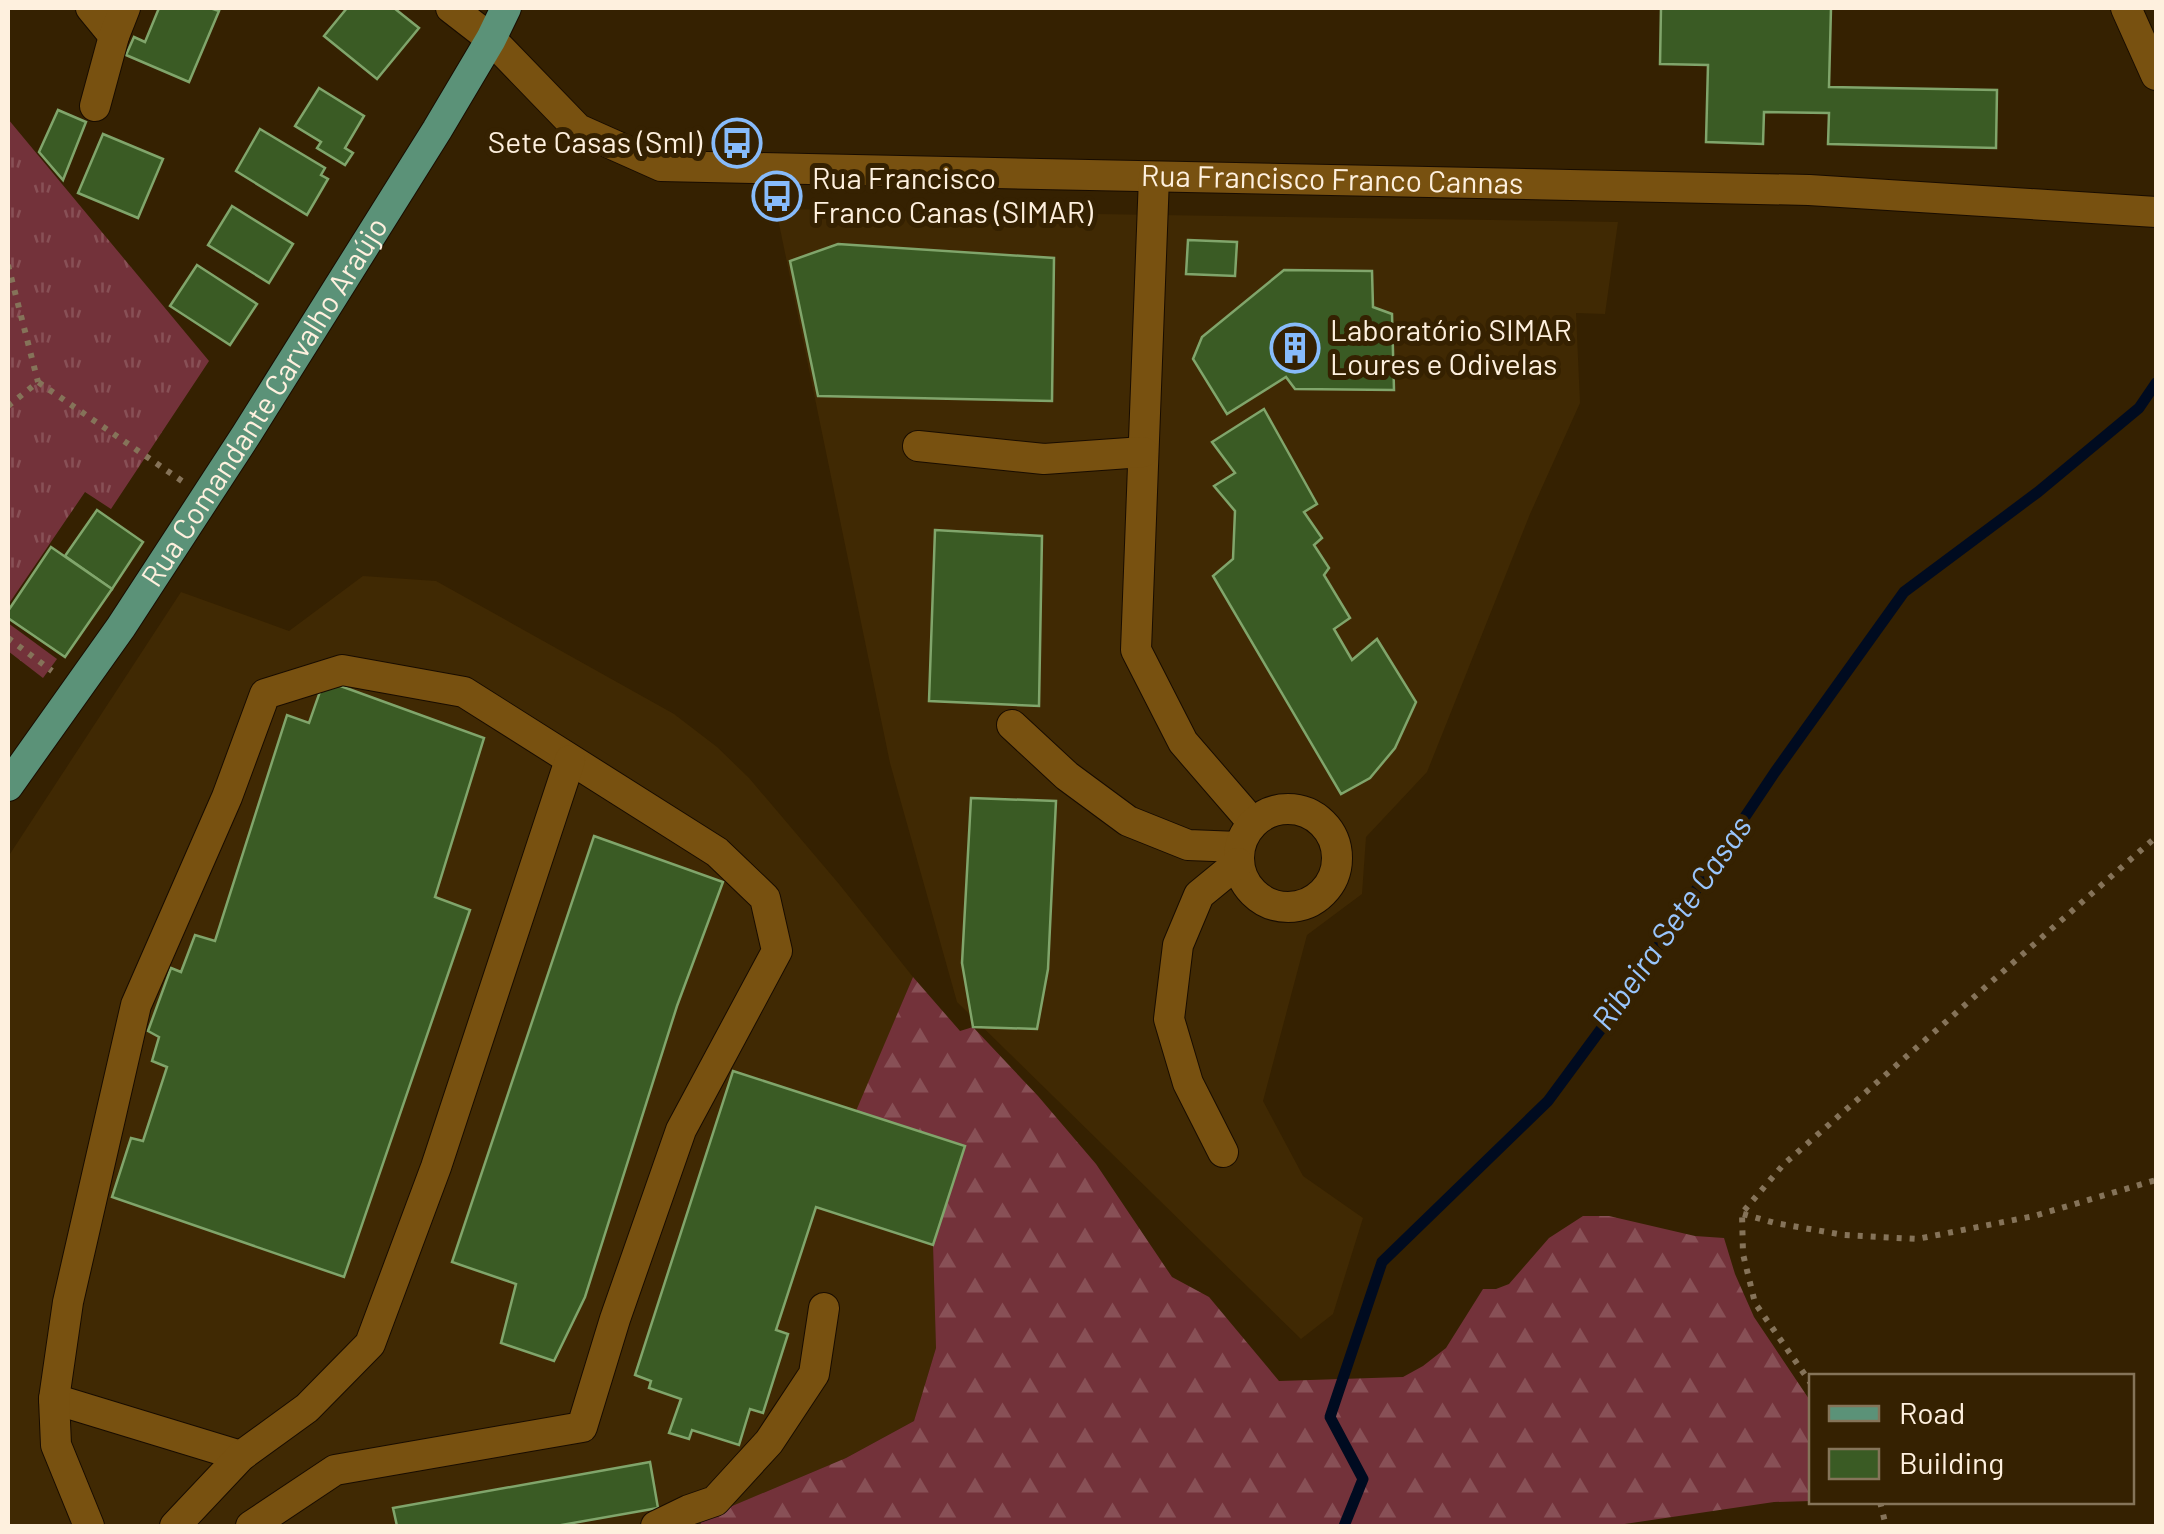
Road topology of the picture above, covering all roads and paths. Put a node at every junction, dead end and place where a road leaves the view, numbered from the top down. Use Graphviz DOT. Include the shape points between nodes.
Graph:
graph roads {
  1 [pos="91,8"];
  2 [pos="451,8"];
  3 [pos="506,8"];
  4 [pos="2126,8"];
  5 [pos="120,22"];
  6 [pos="491,39"];
  7 [pos="2156,74"];
  8 [pos="95,106"];
  9 [pos="1154,176"];
  10 [pos="2156,212"];
  11 [pos="8,264"];
  12 [pos="38,382"];
  13 [pos="8,406"];
  14 [pos="918,446"];
  15 [pos="1142,452"];
  16 [pos="206,498"];
  17 [pos="8,638"];
  18 [pos="77,689"];
  19 [pos="1012,725"];
  20 [pos="570,760"];
  21 [pos="8,786"];
  22 [pos="2156,837"];
  23 [pos="1243,844"];
  24 [pos="1223,1152"];
  25 [pos="2156,1180"];
  26 [pos="1742,1213"];
  27 [pos="824,1308"];
  28 [pos="1809,1381"];
  29 [pos="54,1398"];
  30 [pos="241,1456"];
  31 [pos="89,1526"];
  32 [pos="175,1526"];
  33 [pos="250,1526"];
  34 [pos="656,1526"];
  1 -- 5 [label="street"];
  2 -- 6 [label="street, Rua Francisco Franco Cannas"];
  3 -- 6 [label="main road, Rua Comandante Carvalho Araújo"];
  4 -- 7 [label="street"];
  5 -- 8 [label="street"];
  6 -- 9 [label="street, Rua Francisco Franco Cannas" via="578,129 661,166"];
  6 -- 16 [label="main road, Rua Comandante Carvalho Araújo"];
  9 -- 10 [label="street, Rua Francisco Franco Cannas" via="1809,190"];
  9 -- 15 [label="street"];
  11 -- 12 [label="path"];
  12 -- 13 [label="path"];
  12 -- 16 [label="path"];
  14 -- 15 [label="street" via="1044,459"];
  15 -- 23 [label="street" via="1136,650"];
  16 -- 18 [label="main road, Rua Comandante Carvalho Araújo"];
  17 -- 18 [label="path"];
  18 -- 21 [label="main road, Rua Comandante Carvalho Araújo"];
  19 -- 23 [label="street" via="1128,822 1188,845"];
  20 -- 29 [label="street" via="464,692 342,670 265,694 136,1005 68,1302"];
  20 -- 30 [label="street" via="436,1167 370,1344 307,1408"];
  20 -- 33 [label="street" via="717,852 765,898 778,951 680,1130 582,1427 335,1470"];
  22 -- 26 [label="path" via="1783,1166"];
  23 -- 24 [label="street" via="1198,895 1178,945 1169,1019 1188,1084"];
  25 -- 26 [label="path" via="2034,1216 1917,1239 1844,1236"];
  26 -- 28 [label="path" via="1755,1302"];
  27 -- 34 [label="street" via="814,1374 769,1442 715,1502"];
  29 -- 30 [label="street"];
  29 -- 31 [label="street" via="56,1445"];
  30 -- 32 [label="street"];
}
